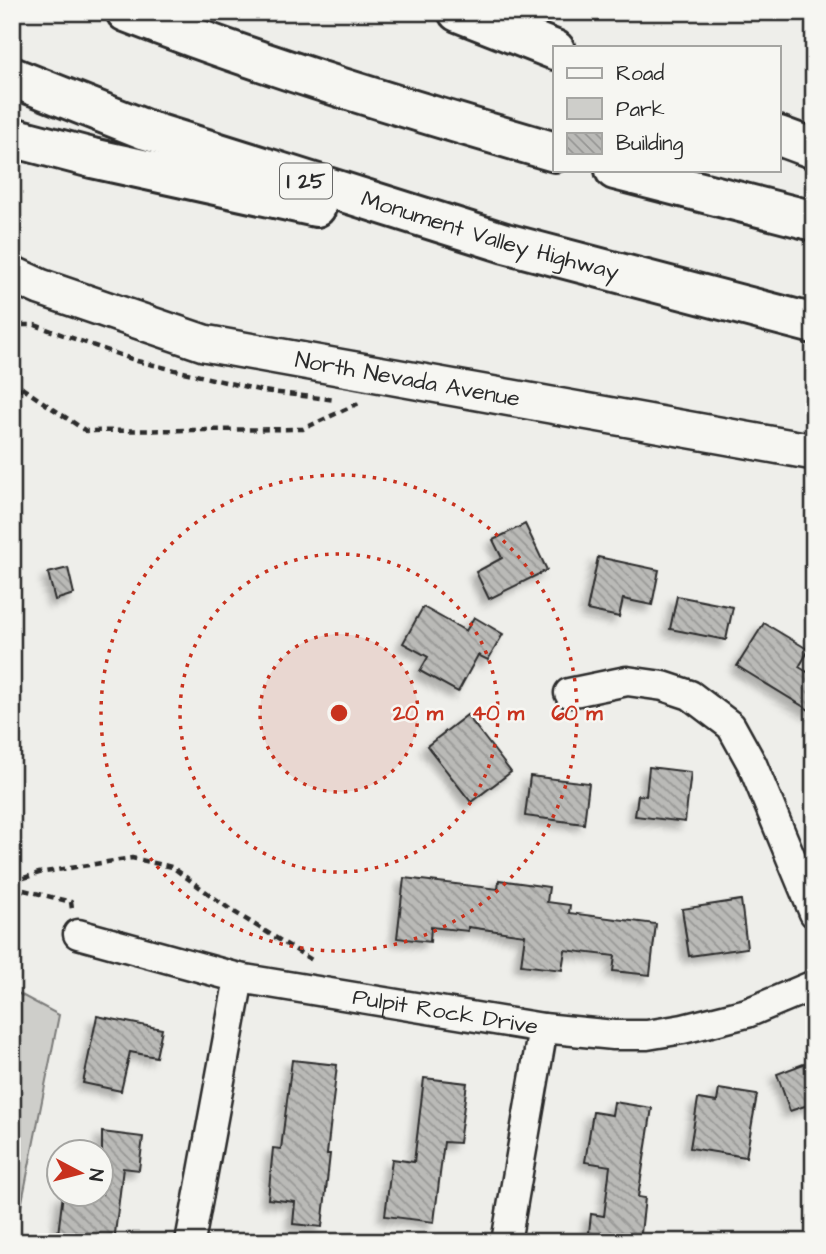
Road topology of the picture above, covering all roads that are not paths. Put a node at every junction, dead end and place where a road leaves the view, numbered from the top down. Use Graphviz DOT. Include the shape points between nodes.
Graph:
graph roads {
  1 [pos="126,12"];
  2 [pos="458,12"];
  3 [pos="553,49"];
  4 [pos="12,77"];
  5 [pos="780,136"];
  6 [pos="12,137"];
  7 [pos="814,149"];
  8 [pos="553,151"];
  9 [pos="623,172"];
  10 [pos="814,221"];
  11 [pos="605,270"];
  12 [pos="12,274"];
  13 [pos="814,324"];
  14 [pos="814,452"];
  15 [pos="569,693"];
  16 [pos="814,913"];
  17 [pos="78,933"];
  18 [pos="239,978"];
  19 [pos="814,985"];
  20 [pos="543,1028"];
  21 [pos="190,1242"];
  22 [pos="506,1242"];
  1 -- 8 [label="highway" via="419,113"];
  2 -- 3 [label="highway"];
  4 -- 11 [label="highway, Monument Valley Highway / I 25" via="146,130"];
  5 -- 7 [label="highway"];
  6 -- 11 [label="highway"];
  9 -- 10 [label="highway"];
  11 -- 13 [label="highway, Monument Valley Highway / I 25"];
  12 -- 14 [label="main road, North Nevada Avenue" via="204,343"];
  15 -- 16 [label="street" via="627,681 663,686 690,695 731,726 752,764"];
  17 -- 18 [label="street, Pulpit Rock Drive"];
  18 -- 20 [label="street, Pulpit Rock Drive"];
  18 -- 21 [label="street"];
  19 -- 20 [label="street, Pulpit Rock Drive" via="747,1013 647,1035"];
  20 -- 22 [label="street"];
}
